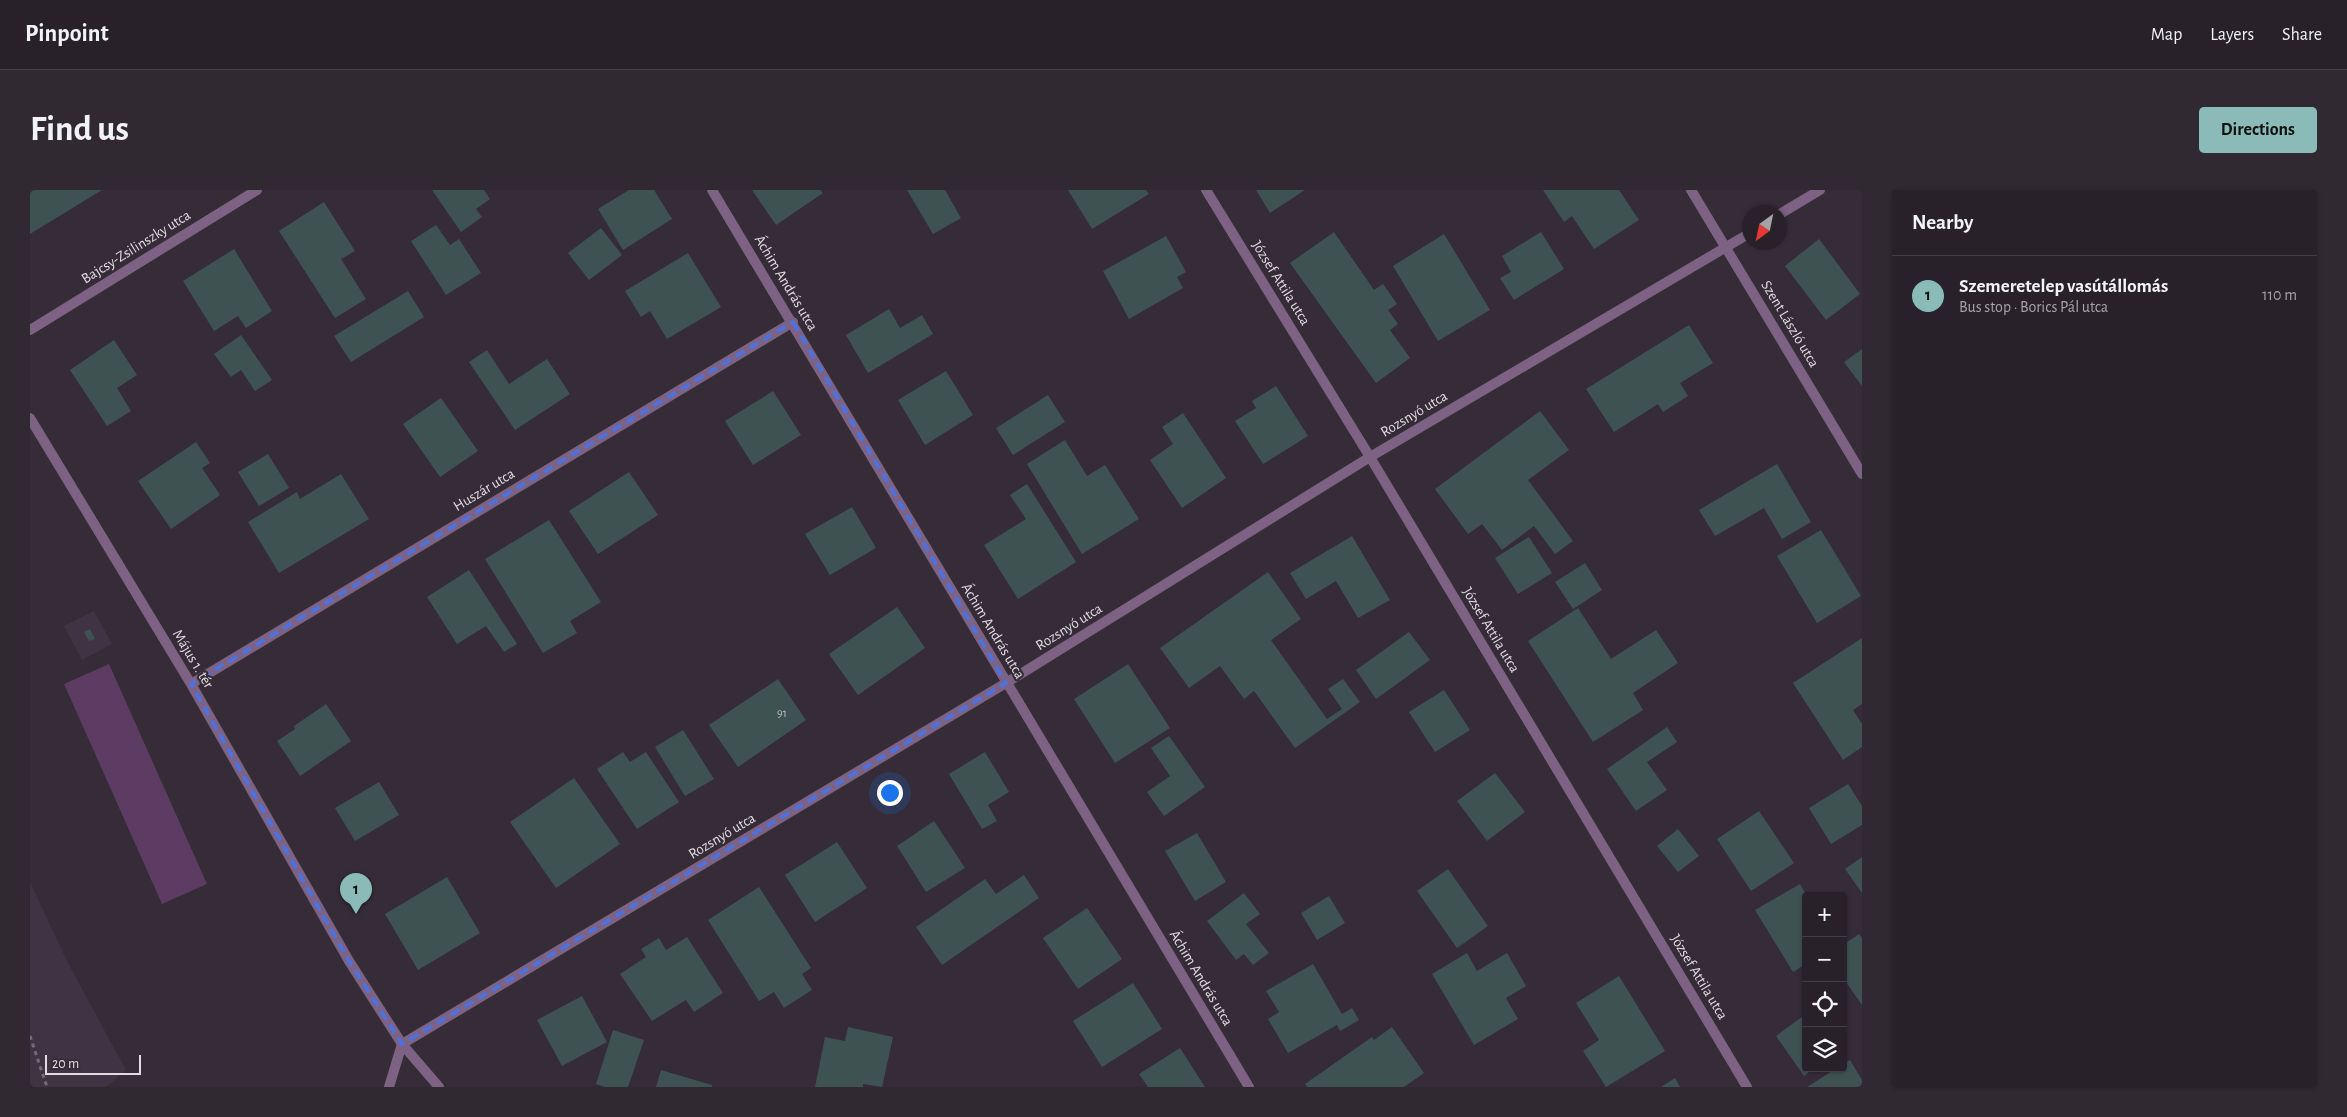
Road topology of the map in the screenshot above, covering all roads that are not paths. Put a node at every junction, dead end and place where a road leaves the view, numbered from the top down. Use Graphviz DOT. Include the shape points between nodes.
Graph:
graph roads {
  1 [pos="257,190"];
  2 [pos="712,190"];
  3 [pos="1206,190"];
  4 [pos="1691,190"];
  5 [pos="1820,190"];
  6 [pos="1787,210"];
  7 [pos="1742,238"];
  8 [pos="1726,247"];
  9 [pos="792,322"];
  10 [pos="30,330"];
  11 [pos="30,418"];
  12 [pos="1370,458"];
  13 [pos="1862,474"];
  14 [pos="1006,683"];
  15 [pos="191,684"];
  16 [pos="402,1044"];
  17 [pos="389,1087"];
  18 [pos="439,1087"];
  19 [pos="1249,1087"];
  20 [pos="1746,1087"];
  1 -- 10 [label="street, Bajcsy-Zsilinszky utca"];
  2 -- 9 [label="street, Áchim András utca"];
  3 -- 12 [label="street, József Attila utca"];
  4 -- 8 [label="street, Szent László utca"];
  5 -- 6 [label="street"];
  7 -- 8 [label="street, Rozsnyó utca"];
  8 -- 12 [label="street, Rozsnyó utca"];
  8 -- 13 [label="street, Szent László utca"];
  9 -- 14 [label="street, Áchim András utca"];
  9 -- 15 [label="street, Huszár utca"];
  11 -- 15 [label="street, Május 1. tér"];
  12 -- 14 [label="street, Rozsnyó utca"];
  12 -- 20 [label="street, József Attila utca"];
  14 -- 16 [label="street, Rozsnyó utca"];
  14 -- 19 [label="street, Áchim András utca"];
  15 -- 16 [label="street, Május 1. tér" via="349,961"];
  16 -- 17 [label="street"];
  16 -- 18 [label="street"];
}
